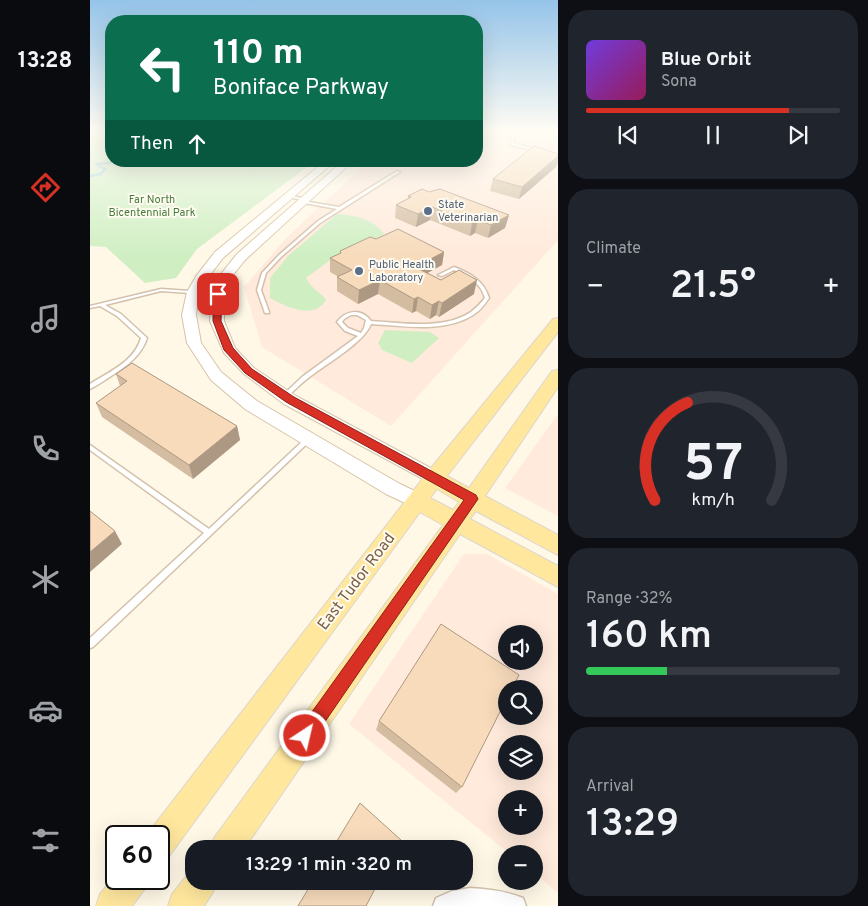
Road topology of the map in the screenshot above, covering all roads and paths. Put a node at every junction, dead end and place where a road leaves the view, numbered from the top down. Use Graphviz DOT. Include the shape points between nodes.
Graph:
graph roads {
  1 [pos="317,172"];
  2 [pos="337,172"];
  3 [pos="398,172"];
  4 [pos="289,196"];
  5 [pos="305,201"];
  6 [pos="340,208"];
  7 [pos="440,275"];
  8 [pos="193,292"];
  9 [pos="218,294"];
  10 [pos="100,304"];
  11 [pos="90,307"];
  12 [pos="267,312"];
  13 [pos="369,322"];
  14 [pos="558,322"];
  15 [pos="362,335"];
  16 [pos="558,375"];
  17 [pos="90,387"];
  18 [pos="285,396"];
  19 [pos="309,439"];
  20 [pos="90,447"];
  21 [pos="434,478"];
  22 [pos="472,499"];
  23 [pos="418,500"];
  24 [pos="456,521"];
  25 [pos="208,532"];
  26 [pos="558,546"];
  27 [pos="558,578"];
  28 [pos="90,644"];
  29 [pos="170,829"];
  30 [pos="231,840"];
  31 [pos="124,890"];
  32 [pos="196,890"];
  33 [pos="112,906"];
  34 [pos="184,906"];
  35 [pos="444,906"];
  36 [pos="515,906"];
  1 -- 4 [label="street"];
  2 -- 5 [label="street"];
  3 -- 6 [label="lane"];
  4 -- 5 [label="lane"];
  4 -- 8 [label="street" via="219,255"];
  5 -- 6 [label="lane"];
  5 -- 9 [label="street" via="241,257 227,274"];
  6 -- 12 [label="lane" via="300,238 264,273 259,290"];
  7 -- 13 [label="lane" via="454,268 486,288 487,298 473,313 446,324"];
  8 -- 9 [label="lane"];
  8 -- 10 [label="lane" via="162,290"];
  8 -- 19 [label="street" via="189,316 194,343 216,376 250,405"];
  9 -- 18 [label="street" via="217,321 228,350 249,371"];
  10 -- 11 [label="lane"];
  10 -- 17 [label="lane" via="119,315 144,338 143,348"];
  13 -- 15 [label="lane"];
  13 -- 15 [label="lane" via="361,314 350,313 339,322 349,332"];
  14 -- 21 [label="main road, East Tudor Road"];
  15 -- 18 [label="lane"];
  16 -- 22 [label="main road"];
  18 -- 21 [label="street"];
  19 -- 23 [label="street" via="393,489"];
  19 -- 25 [label="lane"];
  20 -- 25 [label="lane"];
  21 -- 22 [label="main road"];
  21 -- 23 [label="main road, East Tudor Road"];
  22 -- 24 [label="main road"];
  22 -- 26 [label="main road"];
  23 -- 24 [label="main road"];
  23 -- 29 [label="main road, East Tudor Road"];
  24 -- 27 [label="main road"];
  24 -- 30 [label="main road"];
  25 -- 28 [label="lane"];
  31 -- 33 [label="main road"];
  32 -- 34 [label="main road"];
  35 -- 36 [label="street" via="468,899"];
}
